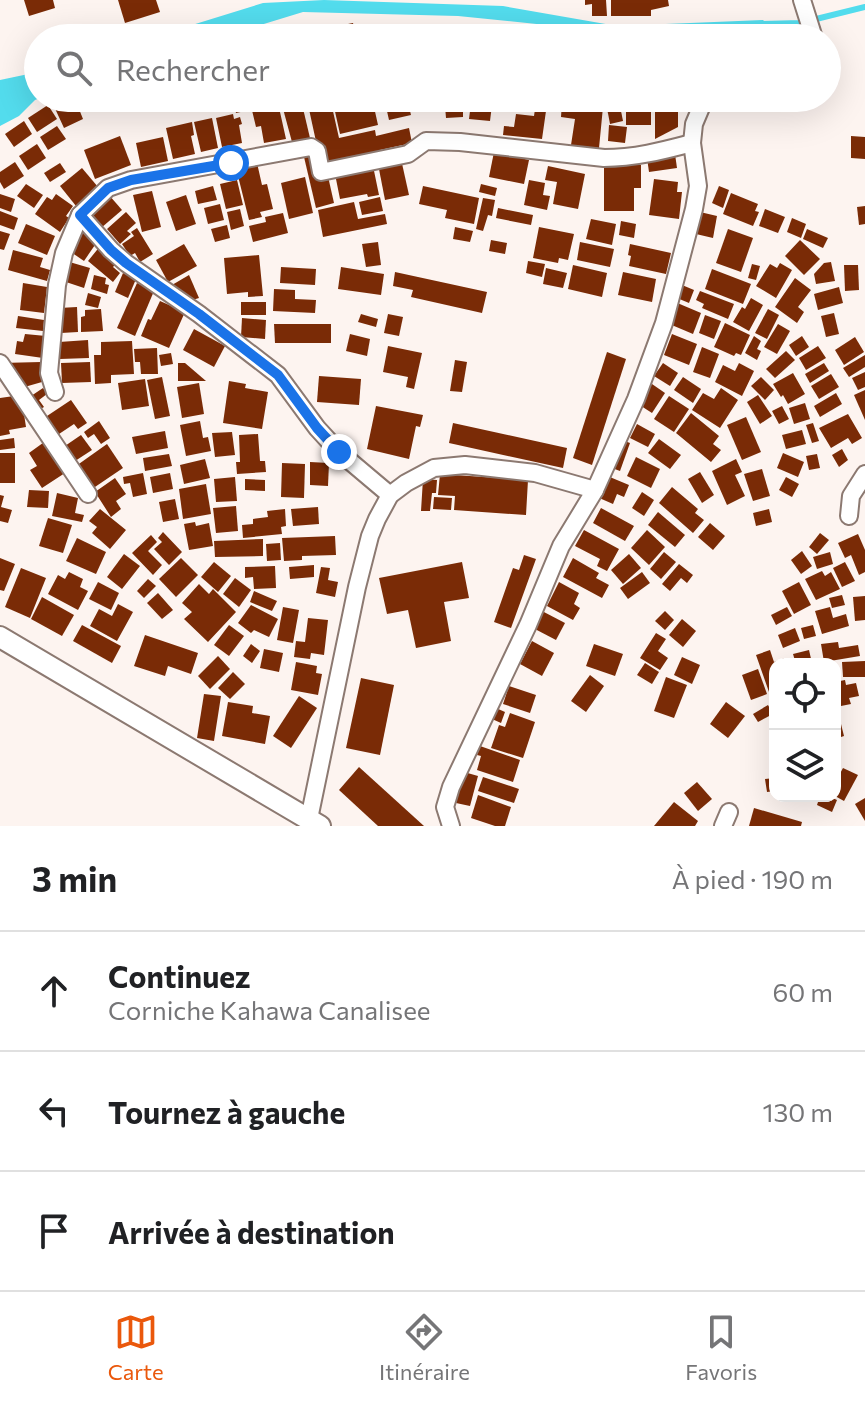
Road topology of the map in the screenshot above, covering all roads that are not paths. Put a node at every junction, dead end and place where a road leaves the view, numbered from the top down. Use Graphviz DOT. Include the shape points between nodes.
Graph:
graph roads {
  1 [pos="802,0"];
  2 [pos="810,24"];
  3 [pos="699,112"];
  4 [pos="692,143"];
  5 [pos="80,215"];
  6 [pos="0,363"];
  7 [pos="55,392"];
  8 [pos="865,474"];
  9 [pos="595,490"];
  10 [pos="88,494"];
  11 [pos="390,495"];
  12 [pos="849,516"];
  13 [pos="0,637"];
  14 [pos="315,822"];
  15 [pos="451,826"];
  1 -- 2 [label="street"];
  3 -- 4 [label="street"];
  4 -- 5 [label="street" via="604,158 426,141 408,154 321,172 317,151 311,147 131,180 108,188"];
  4 -- 9 [label="street" via="698,186 664,323"];
  5 -- 7 [label="street" via="57,285 49,373"];
  5 -- 11 [label="street" via="126,263 278,375 339,452"];
  6 -- 10 [label="street"];
  8 -- 12 [label="street" via="851,496"];
  9 -- 11 [label="street" via="535,473 465,465 434,468"];
  9 -- 15 [label="street" via="561,546 451,787 445,807"];
  11 -- 14 [label="street" via="373,528 357,587"];
  13 -- 14 [label="street"];
}
